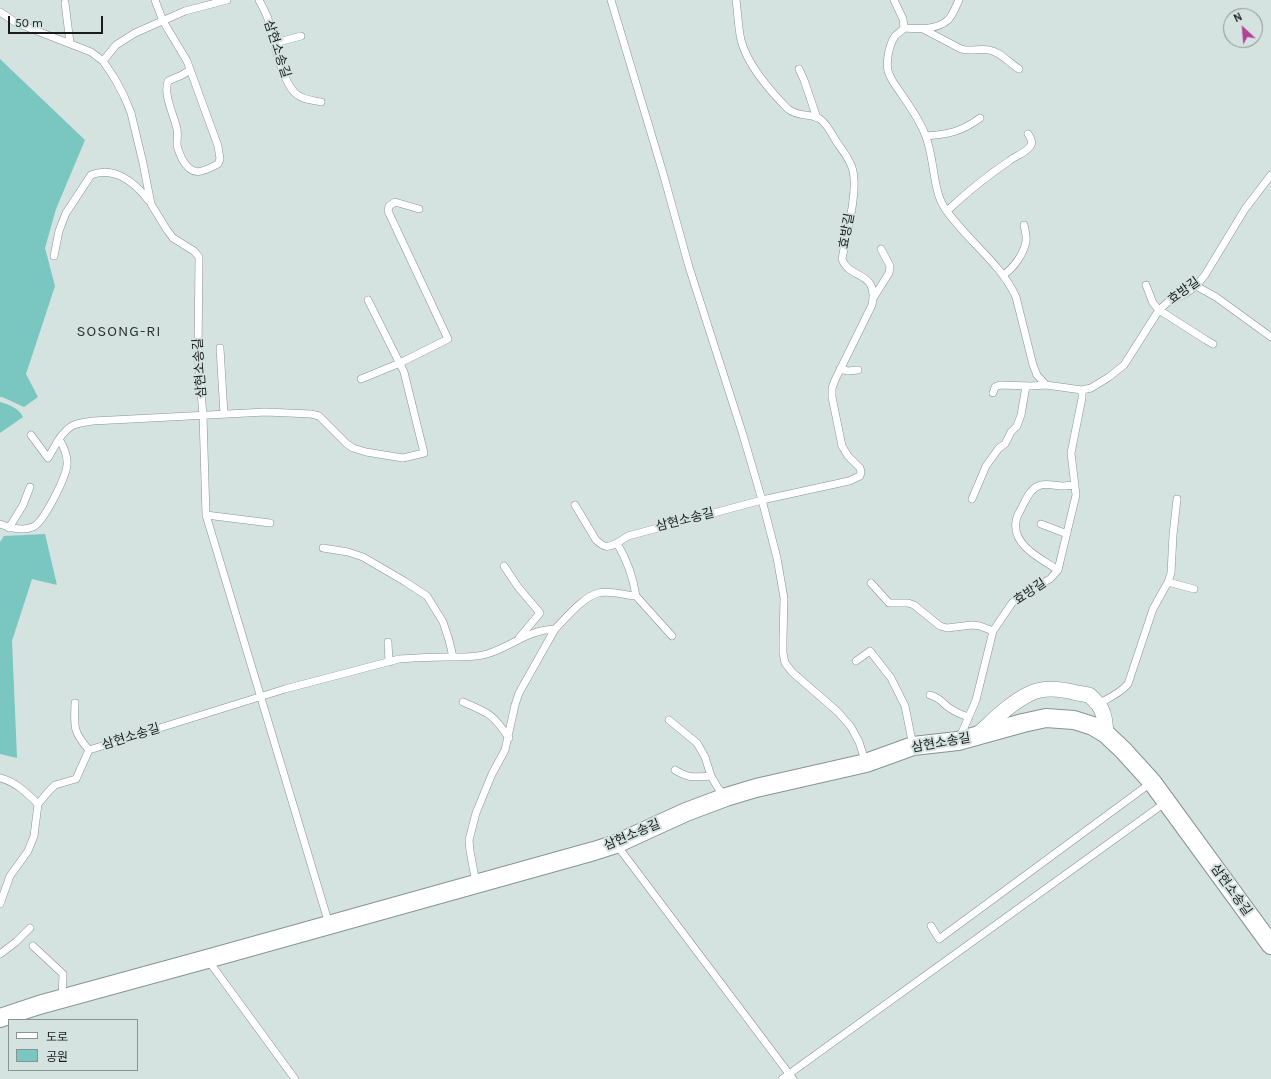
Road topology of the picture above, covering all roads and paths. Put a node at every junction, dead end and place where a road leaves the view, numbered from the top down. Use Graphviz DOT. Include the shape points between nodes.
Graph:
graph roads {
  1 [pos="155,0"];
  2 [pos="227,0"];
  3 [pos="259,0"];
  4 [pos="611,0"];
  5 [pos="736,0"];
  6 [pos="894,0"];
  7 [pos="959,0"];
  8 [pos="65,3"];
  9 [pos="0,12"];
  10 [pos="163,20"];
  11 [pos="904,28"];
  12 [pos="923,29"];
  13 [pos="301,36"];
  14 [pos="70,43"];
  15 [pos="274,43"];
  16 [pos="103,61"];
  17 [pos="799,69"];
  18 [pos="1019,69"];
  19 [pos="190,70"];
  20 [pos="321,102"];
  21 [pos="817,118"];
  22 [pos="980,118"];
  23 [pos="1028,134"];
  24 [pos="926,136"];
  25 [pos="1271,175"];
  26 [pos="151,204"];
  27 [pos="419,209"];
  28 [pos="947,211"];
  29 [pos="1024,226"];
  30 [pos="881,249"];
  31 [pos="54,256"];
  32 [pos="1002,275"];
  33 [pos="1146,285"];
  34 [pos="1196,286"];
  35 [pos="874,297"];
  36 [pos="368,300"];
  37 [pos="1159,310"];
  38 [pos="1271,337"];
  39 [pos="1213,344"];
  40 [pos="220,348"];
  41 [pos="400,363"];
  42 [pos="840,369"];
  43 [pos="858,370"];
  44 [pos="361,378"];
  45 [pos="1046,385"];
  46 [pos="1026,386"];
  47 [pos="1082,390"];
  48 [pos="993,393"];
  49 [pos="224,414"];
  50 [pos="203,416"];
  51 [pos="31,435"];
  52 [pos="59,439"];
  53 [pos="1075,485"];
  54 [pos="30,487"];
  55 [pos="972,499"];
  56 [pos="1177,499"];
  57 [pos="762,500"];
  58 [pos="575,505"];
  59 [pos="206,515"];
  60 [pos="0,524"];
  61 [pos="270,524"];
  62 [pos="1041,524"];
  63 [pos="9,528"];
  64 [pos="1067,534"];
  65 [pos="617,543"];
  66 [pos="323,548"];
  67 [pos="504,566"];
  68 [pos="1058,570"];
  69 [pos="1168,582"];
  70 [pos="871,583"];
  71 [pos="1194,589"];
  72 [pos="636,596"];
  73 [pos="555,629"];
  74 [pos="993,631"];
  75 [pos="672,636"];
  76 [pos="516,641"];
  77 [pos="388,642"];
  78 [pos="453,657"];
  79 [pos="856,661"];
  80 [pos="389,662"];
  81 [pos="930,695"];
  82 [pos="261,697"];
  83 [pos="463,702"];
  84 [pos="75,703"];
  85 [pos="1098,704"];
  86 [pos="969,717"];
  87 [pos="670,720"];
  88 [pos="1106,734"];
  89 [pos="509,738"];
  90 [pos="967,739"];
  91 [pos="914,746"];
  92 [pos="89,750"];
  93 [pos="866,763"];
  94 [pos="675,770"];
  95 [pos="711,776"];
  96 [pos="0,778"];
  97 [pos="1152,782"];
  98 [pos="726,797"];
  99 [pos="1166,802"];
  100 [pos="38,804"];
  101 [pos="616,844"];
  102 [pos="476,883"];
  103 [pos="0,904"];
  104 [pos="329,924"];
  105 [pos="931,926"];
  106 [pos="30,928"];
  107 [pos="1271,945"];
  108 [pos="33,946"];
  109 [pos="0,954"];
  110 [pos="208,959"];
  111 [pos="62,999"];
  112 [pos="0,1018"];
  113 [pos="791,1076"];
  114 [pos="295,1079"];
  115 [pos="782,1079"];
  1 -- 10 [label="lane"];
  2 -- 10 [label="lane" via="185,11"];
  3 -- 15 [label="lane, 삼현소송길" via="269,22"];
  4 -- 57 [label="lane" via="689,267"];
  5 -- 21 [label="lane" via="741,40 750,61 762,79 793,113"];
  6 -- 11 [label="lane" via="903,19"];
  7 -- 12 [label="lane" via="948,20"];
  8 -- 14 [label="lane"];
  9 -- 14 [label="lane, 삼현소송길" via="14,22"];
  10 -- 16 [label="lane" via="116,45"];
  10 -- 19 [label="lane"];
  11 -- 12 [label="lane"];
  11 -- 24 [label="lane" via="891,44 888,72"];
  12 -- 18 [label="lane" via="961,49 995,51"];
  13 -- 15 [label="lane"];
  14 -- 16 [label="lane, 삼현소송길" via="91,52"];
  15 -- 20 [label="lane, 삼현소송길" via="286,78 296,94 305,99"];
  16 -- 26 [label="lane, 삼현소송길" via="115,78 131,113"];
  17 -- 21 [label="lane"];
  19 -- 19 [label="lane" via="218,146 220,159 218,164 198,172 192,172 187,168 178,152 178,130 171,112 166,86 168,81"];
  21 -- 35 [label="lane, 효방길" via="827,126 853,170 855,190 842,259 848,268 869,283 873,288"];
  22 -- 24 [label="lane" via="959,131"];
  23 -- 28 [label="lane" via="1032,145 1028,149 999,168"];
  24 -- 28 [label="lane" via="938,191"];
  25 -- 34 [label="lane, 효방길" via="1245,209"];
  26 -- 31 [label="lane" via="144,194 125,178 111,173 91,174 66,212 59,230"];
  26 -- 50 [label="lane, 삼현소송길" via="173,238 199,257 198,354"];
  27 -- 41 [label="lane" via="395,202 389,206 388,211 448,339"];
  28 -- 32 [label="lane"];
  29 -- 32 [label="lane" via="1026,239 1023,251 1010,271"];
  30 -- 35 [label="lane" via="890,266 889,273"];
  32 -- 45 [label="lane" via="1016,297 1033,365 1037,375"];
  33 -- 37 [label="lane" via="1153,303"];
  34 -- 37 [label="lane, 효방길"];
  34 -- 38 [label="lane" via="1216,297"];
  35 -- 42 [label="lane"];
  36 -- 41 [label="lane"];
  37 -- 39 [label="lane"];
  37 -- 47 [label="lane, 효방길" via="1124,364 1109,377 1091,388"];
  40 -- 49 [label="lane"];
  41 -- 44 [label="lane"];
  41 -- 49 [label="lane" via="424,453 403,458 353,448 319,416 311,414"];
  42 -- 43 [label="lane"];
  42 -- 57 [label="lane" via="834,380 832,397 842,446 860,468 860,476 850,481"];
  45 -- 46 [label="lane"];
  45 -- 47 [label="lane"];
  46 -- 48 [label="lane" via="1000,385"];
  46 -- 55 [label="lane" via="1017,426 986,466"];
  47 -- 53 [label="lane, 효방길" via="1071,453"];
  49 -- 50 [label="lane"];
  50 -- 52 [label="lane" via="74,424"];
  50 -- 59 [label="lane, 삼현소송길"];
  51 -- 52 [label="lane" via="48,458"];
  52 -- 63 [label="lane" via="65,448 67,466 48,509 33,527"];
  53 -- 64 [label="lane, 효방길" via="1076,495"];
  53 -- 68 [label="lane" via="1046,484 1034,488 1026,498 1016,520 1015,530 1019,539"];
  54 -- 63 [label="lane"];
  56 -- 69 [label="lane" via="1171,573"];
  57 -- 65 [label="lane, 삼현소송길" via="640,532"];
  57 -- 93 [label="lane" via="784,598 783,646 786,663 792,672 838,712 851,727"];
  58 -- 65 [label="lane" via="601,545 610,547"];
  59 -- 61 [label="lane"];
  59 -- 82 [label="lane, 삼현소송길"];
  60 -- 63 [label="lane"];
  62 -- 64 [label="lane"];
  64 -- 68 [label="lane, 효방길"];
  65 -- 72 [label="lane" via="626,559"];
  66 -- 78 [label="lane" via="363,557 427,596 443,622"];
  67 -- 76 [label="lane" via="540,613"];
  68 -- 74 [label="lane, 효방길" via="1050,579 1012,602"];
  69 -- 71 [label="lane"];
  69 -- 85 [label="lane" via="1153,609 1128,684 1116,695"];
  70 -- 74 [label="lane" via="889,603 914,605 940,626 947,628 972,625"];
  72 -- 73 [label="lane" via="599,593 591,596"];
  72 -- 75 [label="lane"];
  73 -- 76 [label="lane, 삼현소송길" via="539,631"];
  73 -- 89 [label="lane" via="519,693"];
  74 -- 86 [label="lane, 효방길" via="976,700"];
  76 -- 78 [label="lane, 삼현소송길" via="487,654 471,658"];
  77 -- 80 [label="lane"];
  78 -- 80 [label="lane, 삼현소송길" via="399,659"];
  79 -- 91 [label="lane" via="870,651 891,678 904,706"];
  80 -- 82 [label="lane, 삼현소송길"];
  81 -- 86 [label="lane" via="940,699 958,714"];
  82 -- 92 [label="lane, 삼현소송길"];
  82 -- 104 [label="lane, 삼현소송길"];
  83 -- 89 [label="lane" via="494,717"];
  84 -- 92 [label="lane" via="75,729"];
  85 -- 88 [label="street" via="1105,719"];
  85 -- 90 [label="street" via="1090,696 1059,688 1044,689 1019,699"];
  86 -- 90 [label="lane, 효방길"];
  87 -- 95 [label="lane" via="697,743"];
  88 -- 90 [label="street, 삼현소송길" via="1094,726 1074,720 1046,718"];
  88 -- 97 [label="street, 삼현소송길"];
  89 -- 102 [label="lane" via="472,826 469,840"];
  90 -- 91 [label="street, 삼현소송길"];
  91 -- 93 [label="street, 삼현소송길"];
  92 -- 100 [label="lane, 삼현소송길" via="76,779 55,786"];
  93 -- 98 [label="street, 삼현소송길"];
  94 -- 95 [label="lane" via="686,776"];
  95 -- 98 [label="lane"];
  96 -- 100 [label="lane" via="14,783"];
  97 -- 99 [label="street, 삼현소송길"];
  97 -- 105 [label="lane" via="939,939"];
  98 -- 101 [label="street, 삼현소송길"];
  99 -- 107 [label="street, 삼현소송길"];
  99 -- 113 [label="lane"];
  100 -- 103 [label="lane" via="34,836 28,851 10,876"];
  101 -- 102 [label="street, 삼현소송길"];
  101 -- 113 [label="lane"];
  102 -- 104 [label="street, 삼현소송길"];
  104 -- 110 [label="street, 삼현소송길"];
  106 -- 109 [label="lane"];
  108 -- 111 [label="lane" via="63,974"];
  110 -- 111 [label="street, 삼현소송길"];
  110 -- 114 [label="lane"];
  111 -- 112 [label="street, 삼현소송길"];
  113 -- 115 [label="lane"];
}
